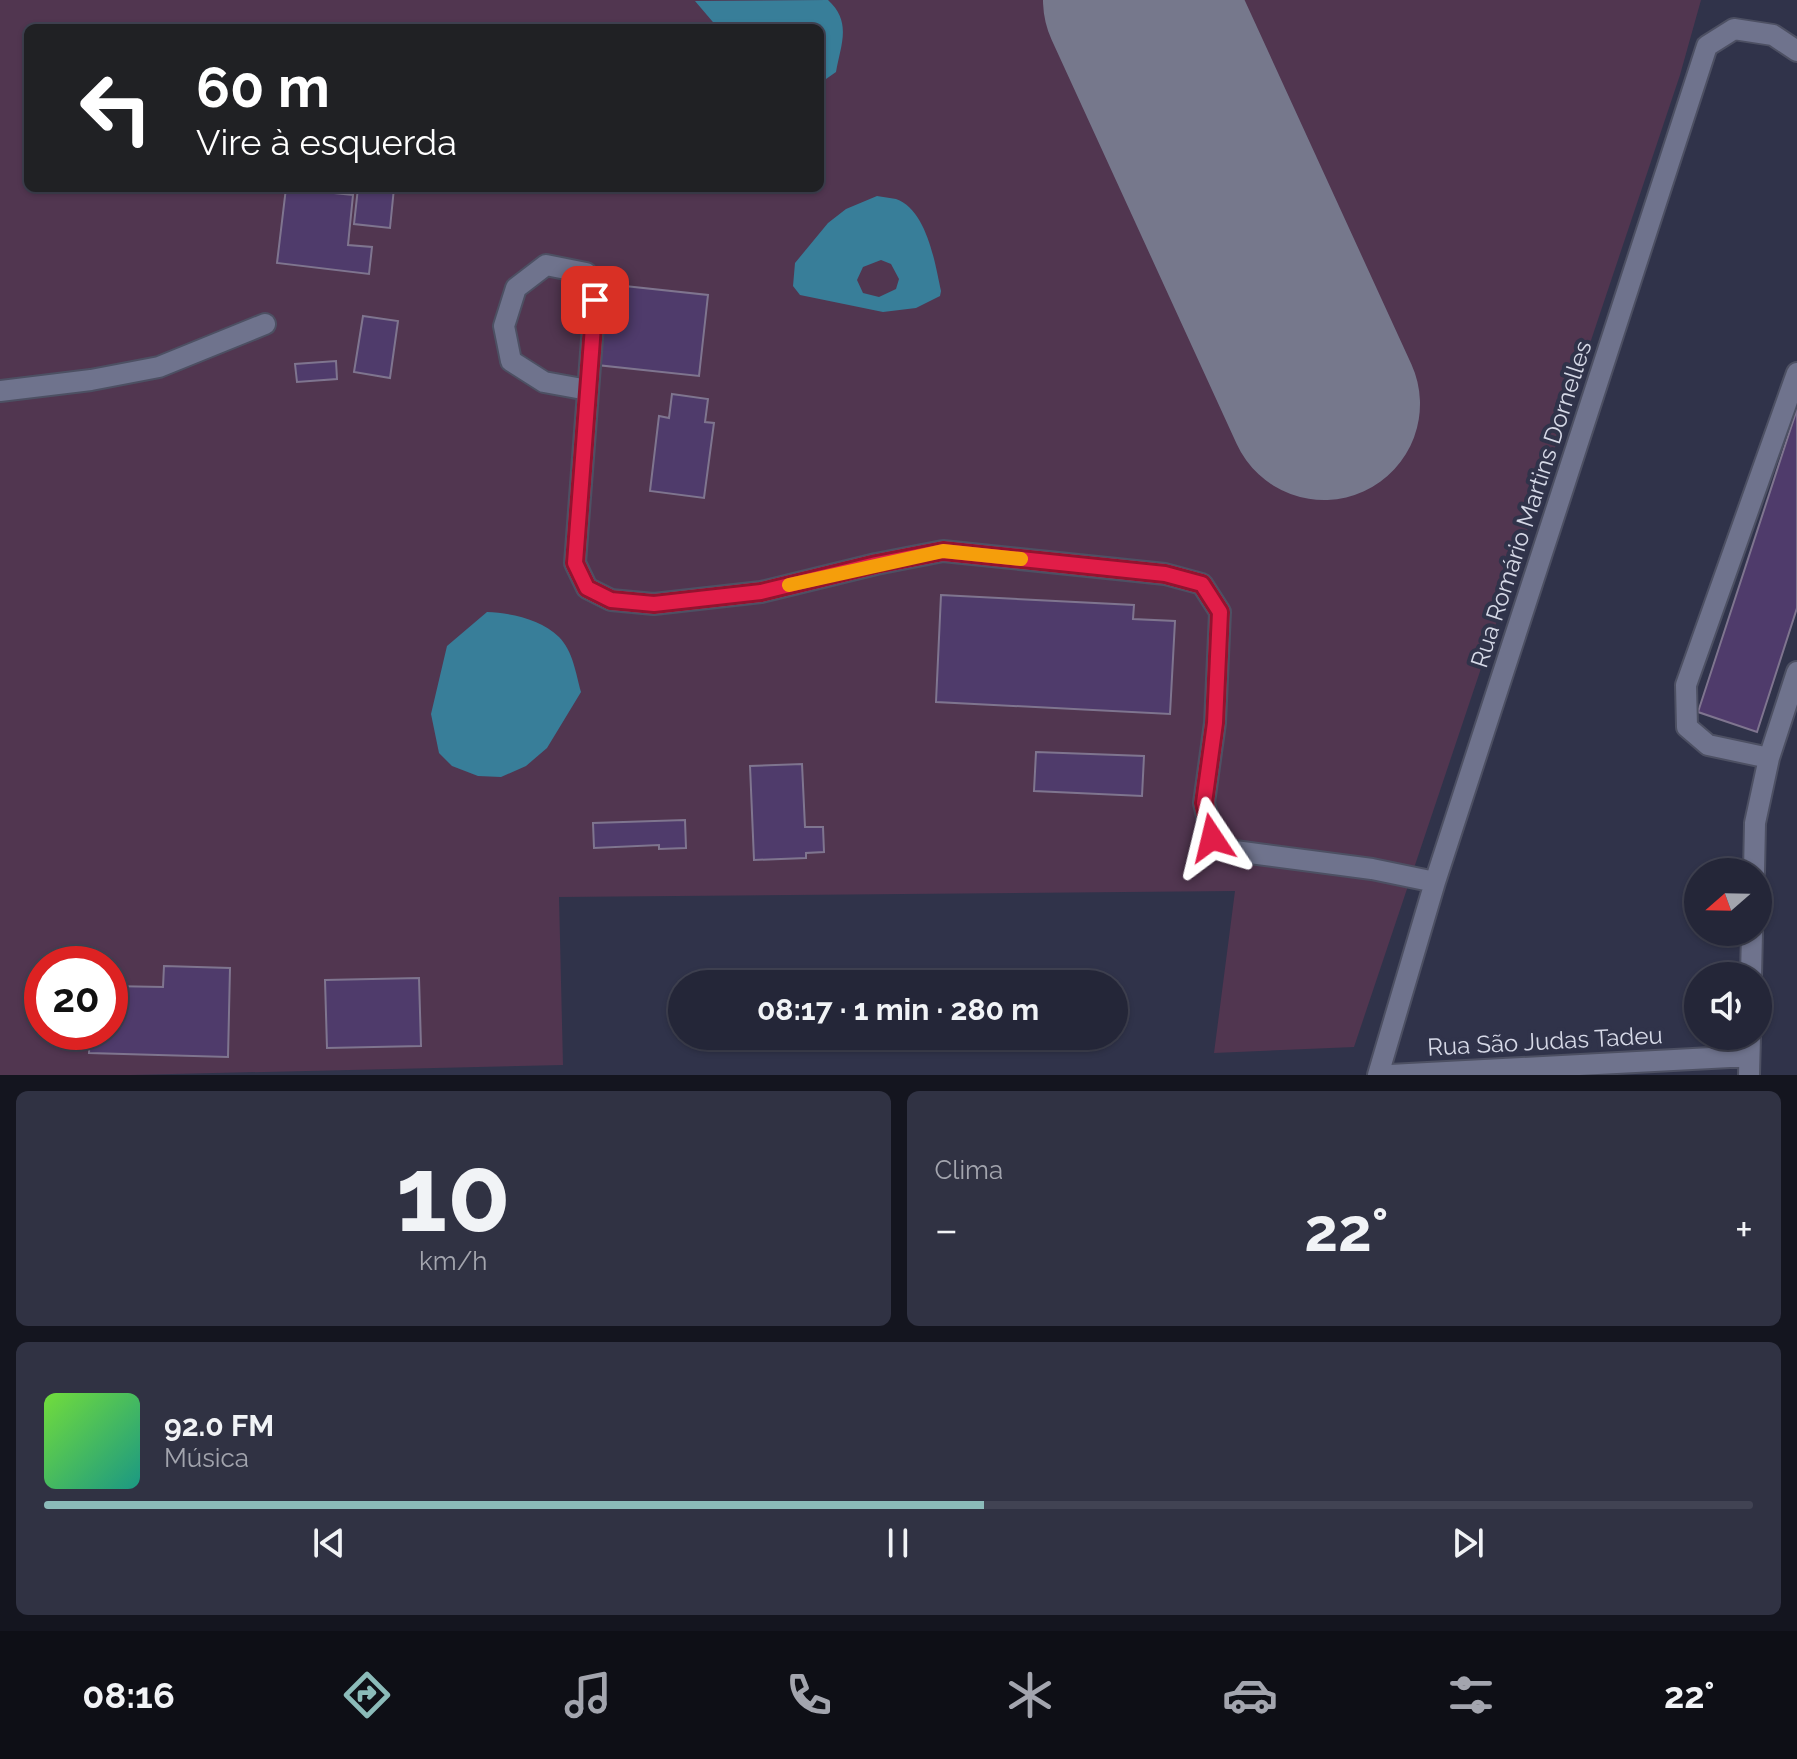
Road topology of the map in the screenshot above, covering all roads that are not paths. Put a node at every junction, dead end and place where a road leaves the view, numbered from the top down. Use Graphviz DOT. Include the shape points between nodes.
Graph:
graph roads {
  1 [pos="1797,51"];
  2 [pos="265,324"];
  3 [pos="1797,373"];
  4 [pos="588,390"];
  5 [pos="0,391"];
  6 [pos="1797,672"];
  7 [pos="1769,758"];
  8 [pos="1754,858"];
  9 [pos="1435,882"];
  10 [pos="1749,1056"];
  11 [pos="1378,1075"];
  12 [pos="1390,1075"];
  1 -- 9 [label="street, Rua Romário Martins Dornelles" via="1773,35 1734,29 1707,46"];
  2 -- 5 [label="street" via="159,367"];
  3 -- 7 [label="street" via="1686,685 1687,727 1708,745"];
  4 -- 4 [label="street" via="595,300 586,273 546,265 516,288 504,326 511,361 544,382"];
  4 -- 9 [label="street" via="575,563 587,588 611,600 654,604 761,592 943,551 1165,574 1202,584 1220,612 1215,723 1204,803 1212,838 1227,850"];
  6 -- 7 [label="street"];
  7 -- 8 [label="street" via="1755,823"];
  9 -- 11 [label="street, Rua Romário Martins Dornelles"];
  10 -- 12 [label="street, Rua São Judas Tadeu"];
}
